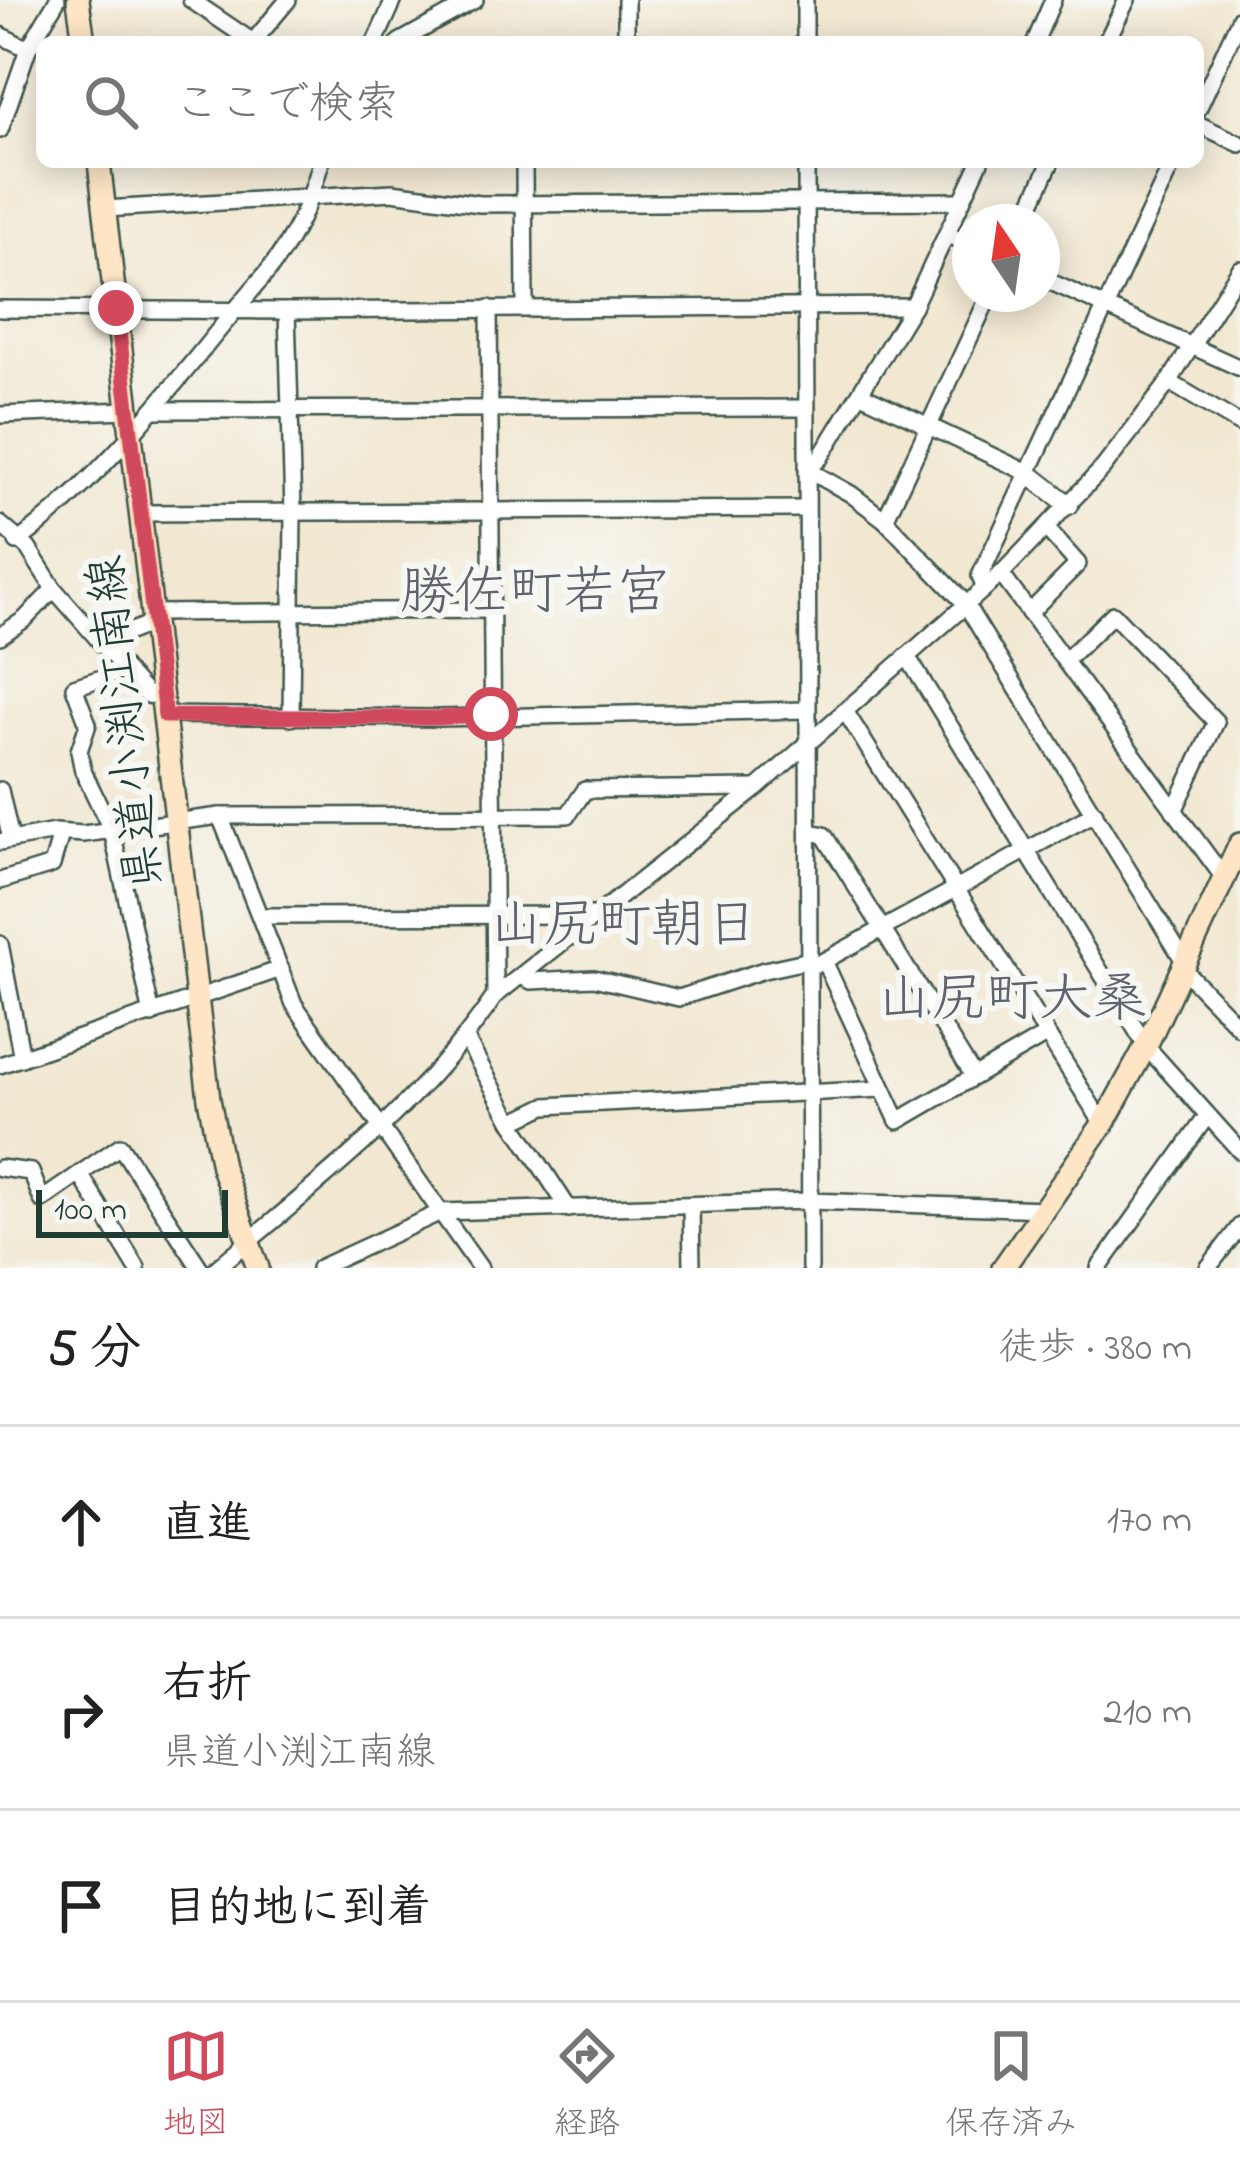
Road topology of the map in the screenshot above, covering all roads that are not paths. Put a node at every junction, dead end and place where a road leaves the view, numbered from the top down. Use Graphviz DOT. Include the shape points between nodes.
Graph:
graph roads {
  1 [pos="57,0"];
  2 [pos="78,0"];
  3 [pos="191,0"];
  4 [pos="288,0"];
  5 [pos="394,0"];
  6 [pos="475,0"];
  7 [pos="626,0"];
  8 [pos="805,0"];
  9 [pos="1053,0"];
  10 [pos="1126,0"];
  11 [pos="1240,18"];
  12 [pos="0,35"];
  13 [pos="83,36"];
  14 [pos="244,36"];
  15 [pos="258,36"];
  16 [pos="378,36"];
  17 [pos="410,36"];
  18 [pos="626,36"];
  19 [pos="805,36"];
  20 [pos="1038,36"];
  21 [pos="1109,36"];
  22 [pos="28,49"];
  23 [pos="1204,96"];
  24 [pos="1204,127"];
  25 [pos="0,130"];
  26 [pos="1240,144"];
  27 [pos="100,168"];
  28 [pos="319,168"];
  29 [pos="524,168"];
  30 [pos="806,168"];
  31 [pos="977,168"];
  32 [pos="1048,168"];
  33 [pos="1170,168"];
  34 [pos="312,195"];
  35 [pos="806,201"];
  36 [pos="962,201"];
  37 [pos="524,203"];
  38 [pos="1031,204"];
  39 [pos="105,209"];
  40 [pos="947,234"];
  41 [pos="952,236"];
  42 [pos="1240,269"];
  43 [pos="1060,286"];
  44 [pos="913,306"];
  45 [pos="807,307"];
  46 [pos="116,308"];
  47 [pos="490,308"];
  48 [pos="525,308"];
  49 [pos="1106,308"];
  50 [pos="0,309"];
  51 [pos="234,310"];
  52 [pos="287,311"];
  53 [pos="982,312"];
  54 [pos="1193,346"];
  55 [pos="1240,368"];
  56 [pos="1169,382"];
  57 [pos="861,394"];
  58 [pos="806,408"];
  59 [pos="490,409"];
  60 [pos="127,410"];
  61 [pos="153,410"];
  62 [pos="290,410"];
  63 [pos="0,415"];
  64 [pos="1240,424"];
  65 [pos="930,427"];
  66 [pos="130,437"];
  67 [pos="808,470"];
  68 [pos="1028,472"];
  69 [pos="1069,505"];
  70 [pos="806,508"];
  71 [pos="490,509"];
  72 [pos="293,511"];
  73 [pos="140,513"];
  74 [pos="886,520"];
  75 [pos="0,524"];
  76 [pos="1047,529"];
  77 [pos="17,542"];
  78 [pos="1001,574"];
  79 [pos="984,587"];
  80 [pos="54,589"];
  81 [pos="964,602"];
  82 [pos="490,610"];
  83 [pos="292,612"];
  84 [pos="1029,613"];
  85 [pos="153,617"];
  86 [pos="0,636"];
  87 [pos="102,643"];
  88 [pos="907,656"];
  89 [pos="1066,660"];
  90 [pos="122,666"];
  91 [pos="164,706"];
  92 [pos="807,710"];
  93 [pos="845,711"];
  94 [pos="491,714"];
  95 [pos="291,718"];
  96 [pos="810,740"];
  97 [pos="757,788"];
  98 [pos="0,790"];
  99 [pos="1174,811"];
  100 [pos="1095,813"];
  101 [pos="494,814"];
  102 [pos="220,816"];
  103 [pos="177,822"];
  104 [pos="112,831"];
  105 [pos="811,832"];
  106 [pos="61,834"];
  107 [pos="6,840"];
  108 [pos="1027,852"];
  109 [pos="1238,853"];
  110 [pos="1224,878"];
  111 [pos="0,881"];
  112 [pos="955,892"];
  113 [pos="602,915"];
  114 [pos="261,916"];
  115 [pos="494,916"];
  116 [pos="882,930"];
  117 [pos="0,944"];
  118 [pos="815,963"];
  119 [pos="1183,964"];
  120 [pos="280,970"];
  121 [pos="521,976"];
  122 [pos="495,996"];
  123 [pos="198,999"];
  124 [pos="152,1015"];
  125 [pos="1239,1023"];
  126 [pos="1044,1036"];
  127 [pos="466,1039"];
  128 [pos="1146,1046"];
  129 [pos="22,1058"];
  130 [pos="1,1071"];
  131 [pos="973,1075"];
  132 [pos="882,1089"];
  133 [pos="810,1094"];
  134 [pos="1208,1116"];
  135 [pos="512,1122"];
  136 [pos="1102,1124"];
  137 [pos="381,1126"];
  138 [pos="1240,1151"];
  139 [pos="0,1168"];
  140 [pos="80,1174"];
  141 [pos="810,1201"];
  142 [pos="691,1205"];
  143 [pos="569,1209"];
  144 [pos="1045,1209"];
  145 [pos="441,1212"];
  146 [pos="1240,1226"];
  147 [pos="246,1243"];
  148 [pos="1005,1267"];
  149 [pos="137,1268"];
  150 [pos="200,1268"];
  151 [pos="217,1268"];
  152 [pos="258,1268"];
  153 [pos="320,1268"];
  154 [pos="480,1268"];
  155 [pos="692,1268"];
  156 [pos="810,1268"];
  157 [pos="1100,1268"];
  158 [pos="1208,1268"];
  1 -- 22 [label="street"];
  2 -- 13 [label="main road"];
  3 -- 14 [label="street"];
  4 -- 15 [label="street"];
  5 -- 16 [label="street"];
  6 -- 17 [label="street"];
  7 -- 18 [label="street"];
  8 -- 19 [label="street"];
  9 -- 20 [label="street"];
  10 -- 21 [label="street"];
  11 -- 23 [label="street"];
  12 -- 22 [label="street"];
  22 -- 25 [label="street"];
  24 -- 26 [label="street"];
  27 -- 39 [label="main road, 県道小渕江南線"];
  28 -- 34 [label="street"];
  29 -- 37 [label="street"];
  30 -- 35 [label="street"];
  31 -- 36 [label="street"];
  32 -- 38 [label="street"];
  33 -- 49 [label="street"];
  34 -- 37 [label="street" via="392,192"];
  34 -- 39 [label="street"];
  34 -- 51 [label="street" via="291,241"];
  35 -- 36 [label="street"];
  35 -- 37 [label="street"];
  35 -- 45 [label="street"];
  36 -- 40 [label="street"];
  37 -- 48 [label="street"];
  39 -- 46 [label="main road, 県道小渕江南線"];
  40 -- 41 [label="street"];
  40 -- 44 [label="street"];
  42 -- 54 [label="street"];
  43 -- 49 [label="street"];
  44 -- 45 [label="street"];
  44 -- 57 [label="street"];
  45 -- 48 [label="street"];
  45 -- 58 [label="street"];
  46 -- 50 [label="street"];
  46 -- 51 [label="street"];
  46 -- 60 [label="main road, 県道小渕江南線"];
  47 -- 48 [label="street"];
  47 -- 52 [label="street"];
  47 -- 59 [label="street"];
  49 -- 54 [label="street"];
  49 -- 68 [label="street"];
  51 -- 52 [label="street"];
  51 -- 61 [label="street"];
  52 -- 62 [label="street"];
  53 -- 65 [label="street"];
  54 -- 55 [label="street"];
  54 -- 56 [label="street"];
  56 -- 64 [label="street"];
  56 -- 69 [label="street"];
  57 -- 65 [label="street"];
  57 -- 67 [label="street"];
  58 -- 59 [label="street"];
  58 -- 67 [label="street"];
  59 -- 62 [label="street"];
  59 -- 71 [label="street"];
  60 -- 63 [label="street"];
  60 -- 66 [label="main road, 県道小渕江南線"];
  61 -- 62 [label="street"];
  61 -- 66 [label="street"];
  62 -- 72 [label="street"];
  65 -- 68 [label="street"];
  65 -- 74 [label="street"];
  66 -- 73 [label="main road, 県道小渕江南線"];
  66 -- 77 [label="street"];
  67 -- 70 [label="street"];
  67 -- 74 [label="street"];
  68 -- 69 [label="street"];
  68 -- 79 [label="street" via="980,576"];
  69 -- 76 [label="street"];
  70 -- 71 [label="street"];
  70 -- 92 [label="street"];
  71 -- 72 [label="street"];
  71 -- 82 [label="street"];
  72 -- 73 [label="street"];
  72 -- 83 [label="street"];
  73 -- 85 [label="main road, 県道小渕江南線"];
  74 -- 81 [label="street"];
  75 -- 77 [label="street"];
  76 -- 78 [label="street"];
  76 -- 84 [label="street" via="1078,564"];
  77 -- 80 [label="street"];
  78 -- 79 [label="street"];
  78 -- 84 [label="street"];
  79 -- 81 [label="street"];
  80 -- 86 [label="street"];
  80 -- 87 [label="street"];
  81 -- 88 [label="street"];
  81 -- 100 [label="street"];
  82 -- 83 [label="street"];
  82 -- 94 [label="street"];
  83 -- 85 [label="street"];
  83 -- 95 [label="street"];
  84 -- 89 [label="street"];
  85 -- 87 [label="street"];
  85 -- 91 [label="main road, 県道小渕江南線"];
  87 -- 90 [label="street"];
  88 -- 93 [label="street"];
  88 -- 108 [label="street"];
  89 -- 99 [label="street"];
  89 -- 99 [label="street" via="1113,614 1216,722"];
  90 -- 91 [label="street"];
  90 -- 104 [label="street" via="74,687 88,724 79,751 83,771"];
  91 -- 95 [label="street"];
  91 -- 103 [label="main road, 県道小渕江南線"];
  92 -- 94 [label="street"];
  92 -- 96 [label="street"];
  93 -- 96 [label="street"];
  93 -- 112 [label="street"];
  94 -- 95 [label="street"];
  94 -- 101 [label="street"];
  96 -- 97 [label="street"];
  96 -- 105 [label="street"];
  97 -- 101 [label="street" via="584,790 568,815"];
  97 -- 113 [label="street"];
  98 -- 107 [label="street"];
  99 -- 110 [label="street"];
  100 -- 108 [label="street"];
  100 -- 119 [label="street"];
  101 -- 102 [label="street"];
  101 -- 115 [label="street"];
  102 -- 103 [label="street"];
  102 -- 114 [label="street"];
  103 -- 104 [label="street"];
  103 -- 123 [label="main road, 県道小渕江南線"];
  104 -- 106 [label="street"];
  104 -- 124 [label="street"];
  105 -- 116 [label="street" via="824,835"];
  105 -- 118 [label="street"];
  106 -- 107 [label="street"];
  106 -- 111 [label="street" via="52,866"];
  108 -- 112 [label="street"];
  108 -- 128 [label="street"];
  109 -- 110 [label="main road"];
  110 -- 119 [label="main road"];
  112 -- 116 [label="street"];
  112 -- 126 [label="street"];
  113 -- 115 [label="street"];
  113 -- 121 [label="street"];
  114 -- 115 [label="street"];
  114 -- 120 [label="street"];
  115 -- 122 [label="street"];
  116 -- 118 [label="street"];
  116 -- 131 [label="street"];
  117 -- 129 [label="street"];
  118 -- 121 [label="street" via="679,998 594,978"];
  118 -- 132 [label="street"];
  118 -- 133 [label="street"];
  119 -- 125 [label="street"];
  119 -- 128 [label="main road"];
  120 -- 123 [label="street"];
  120 -- 137 [label="street" via="294,1004"];
  121 -- 122 [label="street"];
  122 -- 127 [label="street"];
  123 -- 124 [label="street"];
  123 -- 147 [label="main road, 県道小渕江南線" via="218,1144"];
  124 -- 129 [label="street"];
  126 -- 131 [label="street"];
  126 -- 136 [label="street"];
  127 -- 135 [label="street"];
  127 -- 137 [label="street"];
  128 -- 134 [label="street"];
  128 -- 136 [label="main road"];
  129 -- 130 [label="street"];
  131 -- 132 [label="street" via="898,1121"];
  132 -- 133 [label="street"];
  133 -- 135 [label="street" via="545,1106"];
  133 -- 141 [label="street"];
  134 -- 138 [label="street"];
  134 -- 157 [label="street"];
  135 -- 143 [label="street"];
  136 -- 144 [label="main road"];
  137 -- 145 [label="street"];
  137 -- 147 [label="street"];
  139 -- 140 [label="street" via="31,1172 42,1200"];
  140 -- 149 [label="street"];
  140 -- 150 [label="street" via="120,1146"];
  141 -- 142 [label="street"];
  141 -- 144 [label="street"];
  141 -- 156 [label="street"];
  142 -- 143 [label="street"];
  142 -- 155 [label="street"];
  143 -- 145 [label="street"];
  144 -- 148 [label="main road"];
  145 -- 153 [label="street"];
  145 -- 154 [label="street"];
  146 -- 158 [label="street"];
  147 -- 151 [label="street"];
  147 -- 152 [label="main road, 県道小渕江南線"];
}
